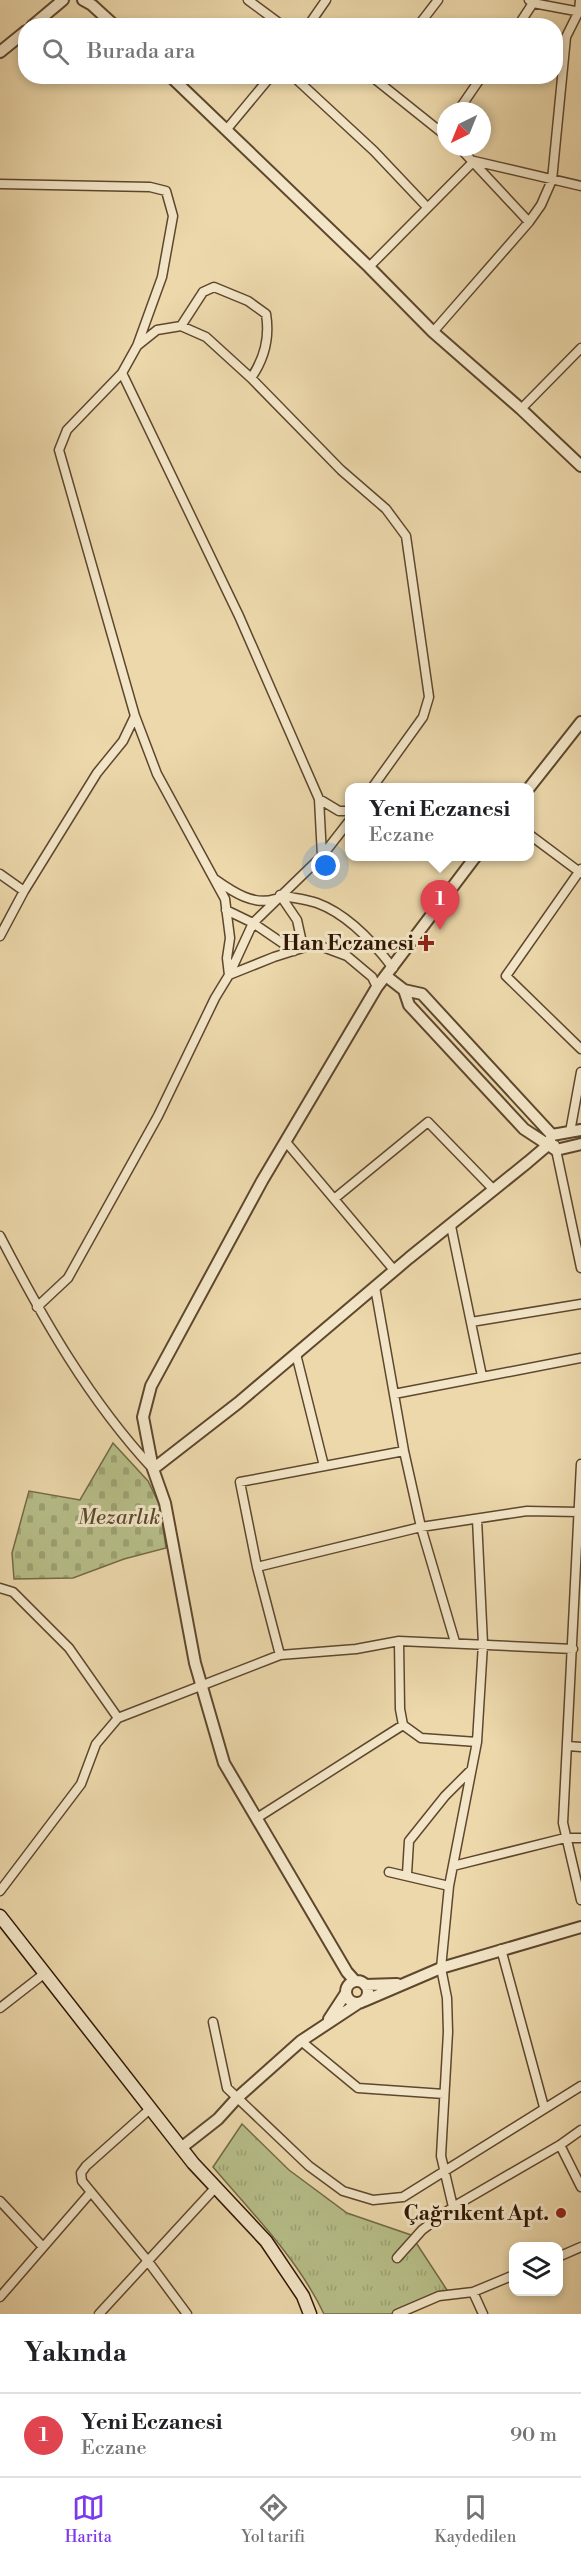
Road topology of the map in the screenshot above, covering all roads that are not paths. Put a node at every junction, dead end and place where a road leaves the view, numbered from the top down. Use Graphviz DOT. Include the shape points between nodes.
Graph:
graph roads {
  1 [pos="63,0"];
  2 [pos="83,0"];
  3 [pos="248,0"];
  4 [pos="326,0"];
  5 [pos="438,0"];
  6 [pos="579,0"];
  7 [pos="531,2"];
  8 [pos="580,11"];
  9 [pos="42,18"];
  10 [pos="106,18"];
  11 [pos="272,18"];
  12 [pos="314,18"];
  13 [pos="424,18"];
  14 [pos="522,18"];
  15 [pos="18,37"];
  16 [pos="0,52"];
  17 [pos="563,68"];
  18 [pos="179,84"];
  19 [pos="264,84"];
  20 [pos="301,84"];
  21 [pos="383,84"];
  22 [pos="477,84"];
  23 [pos="561,84"];
  24 [pos="464,102"];
  25 [pos="437,126"];
  26 [pos="227,129"];
  27 [pos="469,156"];
  28 [pos="474,161"];
  29 [pos="552,180"];
  30 [pos="0,184"];
  31 [pos="581,186"];
  32 [pos="427,207"];
  33 [pos="529,222"];
  34 [pos="369,267"];
  35 [pos="181,326"];
  36 [pos="433,332"];
  37 [pos="137,346"];
  38 [pos="581,348"];
  39 [pos="122,373"];
  40 [pos="250,378"];
  41 [pos="521,409"];
  42 [pos="581,466"];
  43 [pos="135,716"];
  44 [pos="581,722"];
  45 [pos="376,783"];
  46 [pos="533,783"];
  47 [pos="319,799"];
  48 [pos="345,811"];
  49 [pos="345,826"];
  50 [pos="534,838"];
  51 [pos="322,856"];
  52 [pos="472,861"];
  53 [pos="580,871"];
  54 [pos="0,874"];
  55 [pos="215,879"];
  56 [pos="24,891"];
  57 [pos="280,895"];
  58 [pos="226,910"];
  59 [pos="253,923"];
  60 [pos="0,936"];
  61 [pos="303,947"];
  62 [pos="294,951"];
  63 [pos="389,972"];
  64 [pos="229,975"];
  65 [pos="377,987"];
  66 [pos="404,990"];
  67 [pos="581,1049"];
  68 [pos="581,1072"];
  69 [pos="576,1131"];
  70 [pos="286,1142"];
  71 [pos="552,1143"];
  72 [pos="581,1144"];
  73 [pos="494,1190"];
  74 [pos="334,1199"];
  75 [pos="451,1226"];
  76 [pos="0,1236"];
  77 [pos="581,1268"];
  78 [pos="394,1270"];
  79 [pos="375,1287"];
  80 [pos="581,1304"];
  81 [pos="37,1307"];
  82 [pos="471,1322"];
  83 [pos="296,1354"];
  84 [pos="581,1358"];
  85 [pos="482,1376"];
  86 [pos="394,1394"];
  87 [pos="405,1451"];
  88 [pos="581,1464"];
  89 [pos="324,1466"];
  90 [pos="153,1469"];
  91 [pos="579,1512"];
  92 [pos="477,1519"];
  93 [pos="421,1527"];
  94 [pos="257,1567"];
  95 [pos="0,1588"];
  96 [pos="399,1641"];
  97 [pos="455,1642"];
  98 [pos="483,1644"];
  99 [pos="573,1649"];
  100 [pos="280,1655"];
  101 [pos="202,1687"];
  102 [pos="118,1718"];
  103 [pos="403,1725"];
  104 [pos="477,1742"];
  105 [pos="568,1746"];
  106 [pos="581,1747"];
  107 [pos="470,1772"];
  108 [pos="257,1818"];
  109 [pos="565,1838"];
  110 [pos="581,1838"];
  111 [pos="453,1866"];
  112 [pos="389,1872"];
  113 [pos="407,1874"];
  114 [pos="449,1886"];
  115 [pos="0,1891"];
  116 [pos="581,1900"];
  117 [pos="0,1916"];
  118 [pos="581,1927"];
  119 [pos="501,1949"];
  120 [pos="441,1968"];
  121 [pos="45,1973"];
  122 [pos="360,1983"];
  123 [pos="403,1984"];
  124 [pos="346,1993"];
  125 [pos="361,2002"];
  126 [pos="0,2008"];
  127 [pos="213,2022"];
  128 [pos="328,2022"];
  129 [pos="301,2041"];
  130 [pos="581,2086"];
  131 [pos="444,2094"];
  132 [pos="237,2098"];
  133 [pos="544,2107"];
  134 [pos="150,2109"];
  135 [pos="581,2130"];
  136 [pos="560,2145"];
  137 [pos="181,2148"];
  138 [pos="444,2171"];
  139 [pos="216,2187"];
  140 [pos="581,2187"];
  141 [pos="91,2192"];
  142 [pos="0,2201"];
  143 [pos="453,2206"];
  144 [pos="43,2247"];
  145 [pos="581,2247"];
  146 [pos="563,2255"];
  147 [pos="397,2258"];
  148 [pos="147,2260"];
  149 [pos="509,2277"];
  150 [pos="473,2292"];
  151 [pos="0,2297"];
  152 [pos="99,2314"];
  153 [pos="187,2314"];
  154 [pos="310,2314"];
  155 [pos="397,2314"];
  156 [pos="483,2314"];
  1 -- 9 [label="street"];
  2 -- 10 [label="street"];
  3 -- 11 [label="street"];
  4 -- 12 [label="street"];
  5 -- 13 [label="street"];
  6 -- 8 [label="street"];
  7 -- 8 [label="street"];
  7 -- 14 [label="street"];
  8 -- 17 [label="street" via="566,38"];
  15 -- 16 [label="street"];
  18 -- 26 [label="street"];
  19 -- 26 [label="street"];
  20 -- 32 [label="street" via="374,151"];
  21 -- 25 [label="street"];
  22 -- 24 [label="street"];
  23 -- 29 [label="street"];
  26 -- 34 [label="street"];
  27 -- 28 [label="street"];
  28 -- 29 [label="street"];
  28 -- 32 [label="street"];
  28 -- 33 [label="street"];
  29 -- 31 [label="street"];
  29 -- 33 [label="street"];
  30 -- 37 [label="street" via="150,187 166,191 173,216 162,277"];
  32 -- 34 [label="street"];
  33 -- 36 [label="street"];
  34 -- 36 [label="street"];
  35 -- 37 [label="street" via="157,330"];
  35 -- 40 [label="street" via="206,337"];
  35 -- 40 [label="street" via="204,292 214,287 266,314 270,332 261,364"];
  36 -- 41 [label="street"];
  37 -- 39 [label="street"];
  38 -- 41 [label="street"];
  39 -- 43 [label="street" via="67,430 60,450"];
  39 -- 47 [label="street" via="239,616"];
  40 -- 45 [label="street" via="341,470 386,509 405,536 429,697 423,717"];
  41 -- 42 [label="street"];
  43 -- 55 [label="street" via="157,774"];
  43 -- 56 [label="street" via="123,741 97,773"];
  44 -- 46 [label="street"];
  47 -- 48 [label="street"];
  47 -- 51 [label="street"];
  49 -- 51 [label="street"];
  50 -- 53 [label="street"];
  51 -- 57 [label="street"];
  52 -- 63 [label="street"];
  53 -- 67 [label="street" via="506,976"];
  54 -- 56 [label="street"];
  55 -- 57 [label="street" via="249,899 274,901"];
  55 -- 58 [label="street"];
  56 -- 60 [label="street"];
  57 -- 59 [label="street"];
  57 -- 61 [label="street" via="297,920"];
  57 -- 63 [label="street" via="317,903 335,914 380,951"];
  58 -- 59 [label="street"];
  58 -- 64 [label="street"];
  59 -- 62 [label="street"];
  59 -- 64 [label="street"];
  61 -- 62 [label="street"];
  61 -- 65 [label="street" via="315,944 337,950 372,977"];
  62 -- 64 [label="street"];
  63 -- 65 [label="street"];
  63 -- 66 [label="street"];
  64 -- 81 [label="street" via="158,1116 68,1278"];
  65 -- 70 [label="street"];
  66 -- 71 [label="street" via="422,994"];
  66 -- 71 [label="street" via="409,1005 524,1129"];
  68 -- 69 [label="street"];
  69 -- 71 [label="street"];
  70 -- 74 [label="street"];
  70 -- 90 [label="street" via="151,1386 143,1417"];
  71 -- 72 [label="street"];
  71 -- 73 [label="street"];
  71 -- 77 [label="street"];
  73 -- 74 [label="street" via="428,1122"];
  73 -- 75 [label="street"];
  74 -- 78 [label="street"];
  75 -- 78 [label="street"];
  75 -- 82 [label="street"];
  76 -- 81 [label="street"];
  78 -- 79 [label="street"];
  79 -- 83 [label="street"];
  79 -- 86 [label="street"];
  80 -- 82 [label="street"];
  81 -- 90 [label="street" via="100,1406"];
  82 -- 85 [label="street"];
  83 -- 89 [label="street"];
  83 -- 90 [label="street"];
  84 -- 85 [label="street"];
  85 -- 86 [label="street"];
  86 -- 87 [label="street"];
  87 -- 89 [label="street"];
  87 -- 93 [label="street"];
  88 -- 91 [label="street"];
  89 -- 94 [label="street" via="240,1482"];
  90 -- 101 [label="street" via="165,1503"];
  91 -- 92 [label="street" via="527,1511"];
  91 -- 99 [label="street"];
  92 -- 93 [label="street"];
  92 -- 98 [label="street"];
  93 -- 94 [label="street"];
  93 -- 97 [label="street"];
  94 -- 100 [label="street"];
  95 -- 102 [label="street" via="13,1592 69,1648"];
  96 -- 97 [label="street"];
  96 -- 100 [label="street"];
  96 -- 103 [label="street"];
  97 -- 98 [label="street"];
  98 -- 99 [label="street"];
  98 -- 104 [label="street"];
  99 -- 105 [label="street"];
  100 -- 101 [label="street"];
  101 -- 102 [label="street"];
  101 -- 108 [label="street" via="224,1763"];
  102 -- 115 [label="street" via="96,1744 81,1784"];
  103 -- 104 [label="street" via="421,1738"];
  103 -- 108 [label="street"];
  104 -- 107 [label="street"];
  105 -- 106 [label="street"];
  105 -- 109 [label="street"];
  107 -- 111 [label="street"];
  107 -- 113 [label="street" via="409,1841"];
  108 -- 122 [label="street" via="347,1972"];
  109 -- 110 [label="street"];
  109 -- 111 [label="street"];
  109 -- 116 [label="street"];
  111 -- 114 [label="street"];
  112 -- 113 [label="street"];
  113 -- 114 [label="street"];
  114 -- 120 [label="street"];
  117 -- 121 [label="main road"];
  118 -- 119 [label="street"];
  119 -- 120 [label="street"];
  119 -- 133 [label="street"];
  120 -- 123 [label="street"];
  120 -- 131 [label="street" via="447,1998"];
  121 -- 126 [label="street"];
  121 -- 134 [label="main road"];
  122 -- 123 [label="street"];
  122 -- 124 [label="street" via="348,1985"];
  122 -- 125 [label="street" via="369,1994"];
  123 -- 125 [label="street"];
  124 -- 125 [label="street" via="349,2000"];
  124 -- 128 [label="street"];
  125 -- 128 [label="street"];
  127 -- 132 [label="street" via="227,2088"];
  128 -- 129 [label="street"];
  129 -- 131 [label="street" via="358,2088"];
  129 -- 132 [label="street"];
  130 -- 133 [label="street"];
  131 -- 138 [label="street"];
  132 -- 137 [label="street" via="218,2119"];
  132 -- 138 [label="street" via="309,2166 343,2191 373,2200 403,2197"];
  133 -- 138 [label="street"];
  134 -- 137 [label="main road"];
  134 -- 141 [label="street" via="86,2166 82,2181"];
  135 -- 136 [label="street"];
  136 -- 140 [label="street"];
  136 -- 143 [label="street"];
  137 -- 139 [label="main road"];
  138 -- 143 [label="street"];
  139 -- 148 [label="street"];
  139 -- 154 [label="main road" via="266,2241 303,2296"];
  141 -- 144 [label="street"];
  141 -- 148 [label="street"];
  142 -- 144 [label="street"];
  143 -- 147 [label="street" via="422,2230"];
  144 -- 151 [label="street"];
  145 -- 146 [label="street"];
  148 -- 152 [label="street"];
  148 -- 153 [label="street"];
  149 -- 150 [label="street"];
  150 -- 155 [label="street" via="439,2296"];
  150 -- 156 [label="street"];
}
